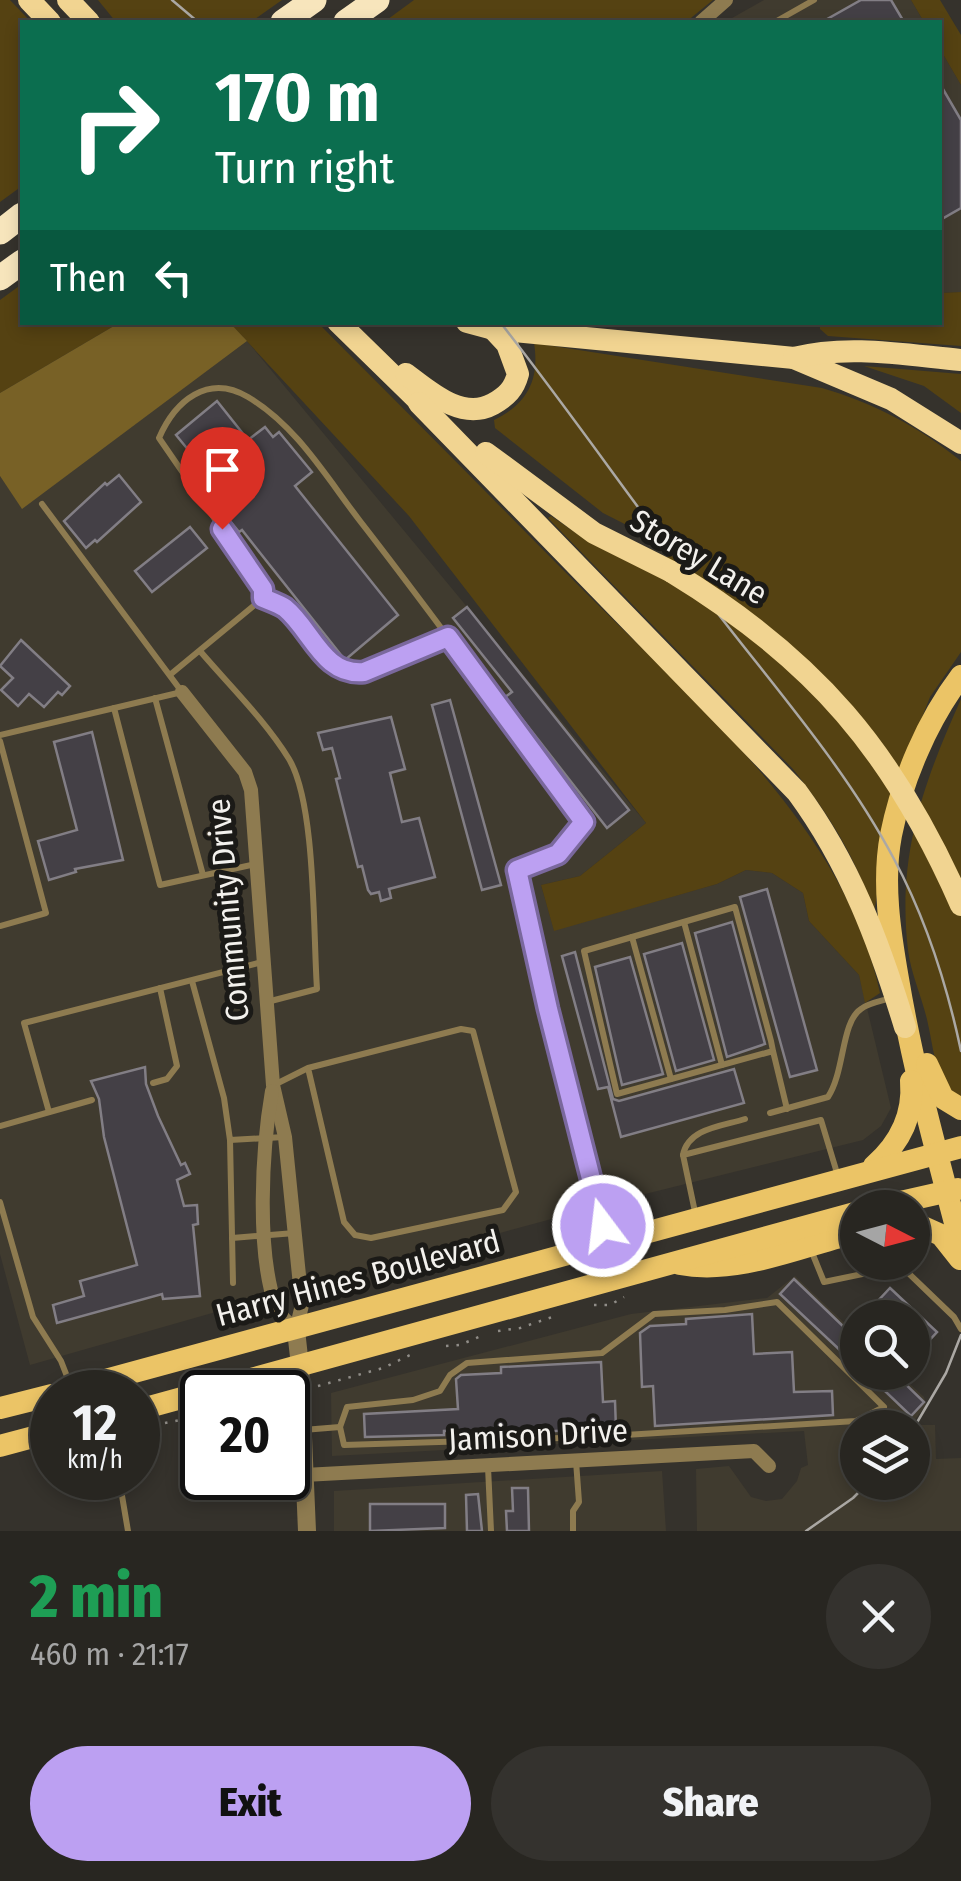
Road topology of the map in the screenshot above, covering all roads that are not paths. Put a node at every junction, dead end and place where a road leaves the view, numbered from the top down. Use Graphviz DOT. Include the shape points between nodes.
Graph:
graph roads {
  1 [pos="29,0"];
  2 [pos="68,0"];
  3 [pos="314,0"];
  4 [pos="377,0"];
  5 [pos="726,0"];
  6 [pos="814,0"];
  7 [pos="48,20"];
  8 [pos="87,20"];
  9 [pos="287,20"];
  10 [pos="349,20"];
  11 [pos="703,20"];
  12 [pos="779,20"];
  13 [pos="20,217"];
  14 [pos="0,232"];
  15 [pos="340,325"];
  16 [pos="479,325"];
  17 [pos="493,329"];
  18 [pos="794,358"];
  19 [pos="961,360"];
  20 [pos="418,403"];
  21 [pos="961,443"];
  22 [pos="42,504"];
  23 [pos="263,598"];
  24 [pos="448,637"];
  25 [pos="200,651"];
  26 [pos="171,674"];
  27 [pos="961,676"];
  28 [pos="182,692"];
  29 [pos="155,698"];
  30 [pos="114,708"];
  31 [pos="0,738"];
  32 [pos="257,864"];
  33 [pos="202,875"];
  34 [pos="961,905"];
  35 [pos="684,922"];
  36 [pos="0,926"];
  37 [pos="632,937"];
  38 [pos="263,962"];
  39 [pos="192,980"];
  40 [pos="160,988"];
  41 [pos="899,992"];
  42 [pos="266,1003"];
  43 [pos="906,1032"];
  44 [pos="773,1051"];
  45 [pos="722,1065"];
  46 [pos="308,1068"];
  47 [pos="671,1079"];
  48 [pos="153,1083"];
  49 [pos="273,1085"];
  50 [pos="92,1100"];
  51 [pos="787,1109"];
  52 [pos="961,1109"];
  53 [pos="50,1112"];
  54 [pos="770,1113"];
  55 [pos="746,1119"];
  56 [pos="0,1126"];
  57 [pos="285,1137"];
  58 [pos="264,1138"];
  59 [pos="230,1140"];
  60 [pos="961,1147"];
  61 [pos="936,1152"];
  62 [pos="682,1155"];
  63 [pos="869,1170"];
  64 [pos="839,1178"];
  65 [pos="954,1189"];
  66 [pos="0,1202"];
  67 [pos="696,1218"];
  68 [pos="840,1220"];
  69 [pos="930,1230"];
  70 [pos="840,1233"];
  71 [pos="295,1234"];
  72 [pos="807,1234"];
  73 [pos="266,1236"];
  74 [pos="232,1238"];
  75 [pos="608,1243"];
  76 [pos="961,1246"];
  77 [pos="705,1253"];
  78 [pos="961,1261"];
  79 [pos="672,1262"];
  80 [pos="234,1282"];
  81 [pos="961,1329"];
  82 [pos="296,1330"];
  83 [pos="300,1366"];
  84 [pos="61,1370"];
  85 [pos="145,1370"];
  86 [pos="300,1370"];
  87 [pos="30,1400"];
  88 [pos="0,1408"];
  89 [pos="160,1412"];
  90 [pos="340,1427"];
  91 [pos="310,1429"];
  92 [pos="30,1438"];
  93 [pos="0,1446"];
  94 [pos="576,1461"];
  95 [pos="488,1465"];
  96 [pos="769,1466"];
  97 [pos="310,1475"];
  98 [pos="122,1500"];
  99 [pos="305,1500"];
  100 [pos="128,1531"];
  101 [pos="306,1531"];
  102 [pos="491,1531"];
  103 [pos="573,1531"];
  1 -- 7 [label="highway"];
  2 -- 8 [label="highway"];
  3 -- 9 [label="highway"];
  4 -- 10 [label="highway"];
  5 -- 11 [label="street"];
  6 -- 12 [label="lane"];
  13 -- 14 [label="highway"];
  15 -- 17 [label="highway" via="464,408 484,408 509,393 518,374"];
  15 -- 20 [label="highway, Storey Lane"];
  16 -- 17 [label="highway"];
  17 -- 18 [label="highway"];
  18 -- 19 [label="highway" via="864,352"];
  18 -- 21 [label="highway" via="892,399"];
  20 -- 34 [label="highway, Storey Lane, bridge" via="594,533 672,572 772,640 862,734 918,815"];
  20 -- 41 [label="highway" via="796,792 851,879"];
  22 -- 26 [label="lane"];
  23 -- 24 [label="lane" via="285,608 334,666 349,673"];
  23 -- 24 [label="lane" via="159,438 180,407 213,386 246,395 288,426"];
  23 -- 25 [label="lane"];
  24 -- 75 [label="lane" via="584,822 558,854 517,870"];
  25 -- 26 [label="lane"];
  25 -- 42 [label="lane" via="289,759 306,812 317,989"];
  26 -- 28 [label="lane"];
  27 -- 41 [label="main road" via="918,750 891,837 889,925"];
  28 -- 29 [label="lane"];
  28 -- 32 [label="street, Community Drive" via="245,772"];
  29 -- 30 [label="lane"];
  29 -- 33 [label="lane"];
  30 -- 31 [label="lane"];
  30 -- 33 [label="lane" via="160,885"];
  31 -- 36 [label="lane" via="46,913"];
  32 -- 33 [label="lane"];
  32 -- 38 [label="street, Community Drive"];
  35 -- 37 [label="lane"];
  35 -- 44 [label="lane" via="735,907"];
  35 -- 45 [label="lane"];
  37 -- 47 [label="lane"];
  37 -- 47 [label="lane" via="584,951 617,1094"];
  38 -- 39 [label="lane"];
  38 -- 42 [label="street, Community Drive"];
  39 -- 40 [label="lane"];
  39 -- 59 [label="lane"];
  40 -- 48 [label="lane" via="177,1066"];
  40 -- 53 [label="lane" via="24,1023"];
  41 -- 43 [label="highway"];
  41 -- 51 [label="lane" via="860,1009 848,1026 828,1096"];
  41 -- 52 [label="main road" via="934,1084"];
  42 -- 49 [label="street, Community Drive"];
  43 -- 61 [label="main road"];
  43 -- 63 [label="main road" via="913,1099 888,1153"];
  44 -- 45 [label="lane"];
  44 -- 51 [label="lane"];
  45 -- 47 [label="lane"];
  46 -- 46 [label="lane" via="473,1031 516,1192 512,1201 504,1210 355,1236 344,1222"];
  46 -- 49 [label="lane"];
  49 -- 57 [label="street, Community Drive"];
  49 -- 58 [label="street, Community Drive"];
  50 -- 53 [label="lane"];
  51 -- 54 [label="lane"];
  53 -- 56 [label="lane"];
  55 -- 62 [label="lane" via="695,1134"];
  57 -- 58 [label="lane"];
  57 -- 71 [label="street, Community Drive"];
  58 -- 59 [label="lane"];
  58 -- 73 [label="street, Community Drive"];
  59 -- 74 [label="lane"];
  60 -- 61 [label="main road, Harry Hines Boulevard"];
  61 -- 63 [label="main road, Harry Hines Boulevard"];
  61 -- 65 [label="main road"];
  62 -- 64 [label="lane" via="821,1120"];
  62 -- 67 [label="lane"];
  63 -- 64 [label="main road, Harry Hines Boulevard"];
  64 -- 67 [label="main road, Harry Hines Boulevard"];
  65 -- 76 [label="main road"];
  66 -- 84 [label="lane" via="33,1317"];
  67 -- 75 [label="main road, Harry Hines Boulevard"];
  67 -- 77 [label="main road"];
  68 -- 72 [label="main road, Harry Hines Boulevard"];
  69 -- 78 [label="main road"];
  70 -- 72 [label="main road"];
  71 -- 73 [label="lane"];
  71 -- 82 [label="street, Community Drive" via="302,1305"];
  72 -- 77 [label="main road, Harry Hines Boulevard"];
  72 -- 79 [label="main road" via="730,1266"];
  72 -- 81 [label="lane" via="824,1282 901,1266"];
  73 -- 74 [label="lane"];
  73 -- 82 [label="street, Community Drive" via="276,1308"];
  74 -- 80 [label="lane"];
  75 -- 82 [label="main road, Harry Hines Boulevard"];
  77 -- 79 [label="main road, Harry Hines Boulevard"];
  79 -- 83 [label="main road, Harry Hines Boulevard"];
  82 -- 83 [label="street, Community Drive"];
  82 -- 85 [label="main road, Harry Hines Boulevard"];
  83 -- 86 [label="street, Community Drive"];
  83 -- 89 [label="main road, Harry Hines Boulevard"];
  87 -- 88 [label="main road, Harry Hines Boulevard"];
  90 -- 90 [label="lane" via="344,1445 383,1446 856,1420 884,1407 777,1302 654,1314 602,1353 467,1364 440,1391 347,1407"];
  90 -- 91 [label="lane"];
  92 -- 93 [label="main road"];
  94 -- 95 [label="street, Jamison Drive"];
  94 -- 96 [label="street, Jamison Drive" via="754,1451"];
  94 -- 103 [label="lane"];
  95 -- 97 [label="street, Jamison Drive"];
  95 -- 102 [label="lane"];
  98 -- 100 [label="lane"];
  99 -- 101 [label="street, Community Drive"];
}
